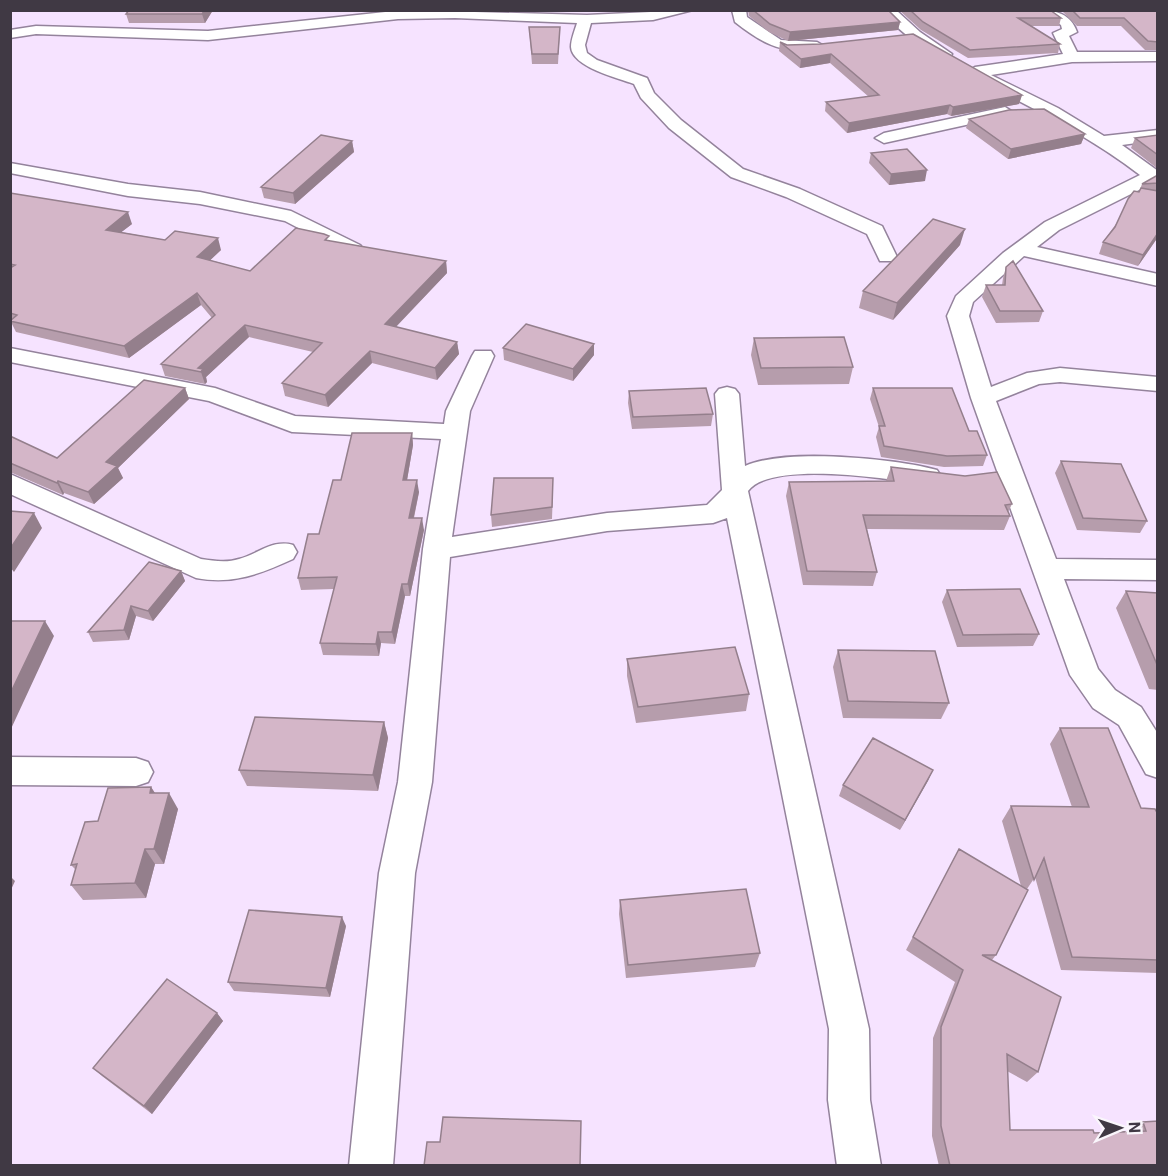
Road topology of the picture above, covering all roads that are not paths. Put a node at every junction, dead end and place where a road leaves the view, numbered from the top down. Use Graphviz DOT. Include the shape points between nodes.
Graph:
graph roads {
  1 [pos="686,10"];
  2 [pos="739,10"];
  3 [pos="886,10"];
  4 [pos="1045,10"];
  5 [pos="585,20"];
  6 [pos="10,34"];
  7 [pos="915,35"];
  8 [pos="895,38"];
  9 [pos="829,45"];
  10 [pos="1158,56"];
  11 [pos="1072,57"];
  12 [pos="965,66"];
  13 [pos="1052,111"];
  14 [pos="1158,135"];
  15 [pos="884,138"];
  16 [pos="1101,142"];
  17 [pos="10,168"];
  18 [pos="1154,178"];
  19 [pos="353,249"];
  20 [pos="1021,249"];
  21 [pos="887,257"];
  22 [pos="1158,280"];
  23 [pos="10,355"];
  24 [pos="483,356"];
  25 [pos="1158,384"];
  26 [pos="727,394"];
  27 [pos="983,398"];
  28 [pos="455,432"];
  29 [pos="948,479"];
  30 [pos="10,483"];
  31 [pos="735,494"];
  32 [pos="437,549"];
  33 [pos="283,552"];
  34 [pos="1046,569"];
  35 [pos="1158,570"];
  36 [pos="1158,764"];
  37 [pos="10,771"];
  38 [pos="136,772"];
  39 [pos="371,1166"];
  40 [pos="859,1166"];
  1 -- 5 [label="street" via="644,18"];
  2 -- 9 [label="street" via="740,19 782,47"];
  3 -- 7 [label="street"];
  4 -- 11 [label="street" via="1066,23 1070,32 1060,33"];
  5 -- 6 [label="street" via="382,15 231,34 36,30"];
  5 -- 21 [label="street" via="578,45 580,55 641,81 647,95 675,124 737,173 875,230"];
  7 -- 8 [label="street"];
  7 -- 12 [label="street"];
  10 -- 11 [label="street"];
  11 -- 12 [label="street" via="1015,68"];
  12 -- 13 [label="street"];
  13 -- 15 [label="street" via="1006,112"];
  13 -- 16 [label="street"];
  14 -- 16 [label="street"];
  16 -- 18 [label="street" via="1117,149"];
  17 -- 19 [label="street" via="128,190 200,198 291,217"];
  18 -- 20 [label="street" via="1052,225"];
  20 -- 22 [label="street"];
  20 -- 27 [label="street" via="963,300 958,316"];
  23 -- 28 [label="street" via="215,395 292,424"];
  24 -- 28 [label="street" via="465,393"];
  25 -- 27 [label="street" via="1060,375 1035,378"];
  26 -- 31 [label="street"];
  27 -- 34 [label="street" via="999,474"];
  28 -- 32 [label="street"];
  29 -- 31 [label="street" via="875,467 768,469 745,476"];
  30 -- 33 [label="street" via="196,568 237,573"];
  31 -- 32 [label="street" via="713,514 607,522"];
  31 -- 40 [label="street" via="849,1029 849,1100"];
  32 -- 39 [label="street" via="415,782 397,873"];
  34 -- 35 [label="street"];
  34 -- 36 [label="street" via="1085,675 1104,699 1130,716"];
  37 -- 38 [label="street"];
}
